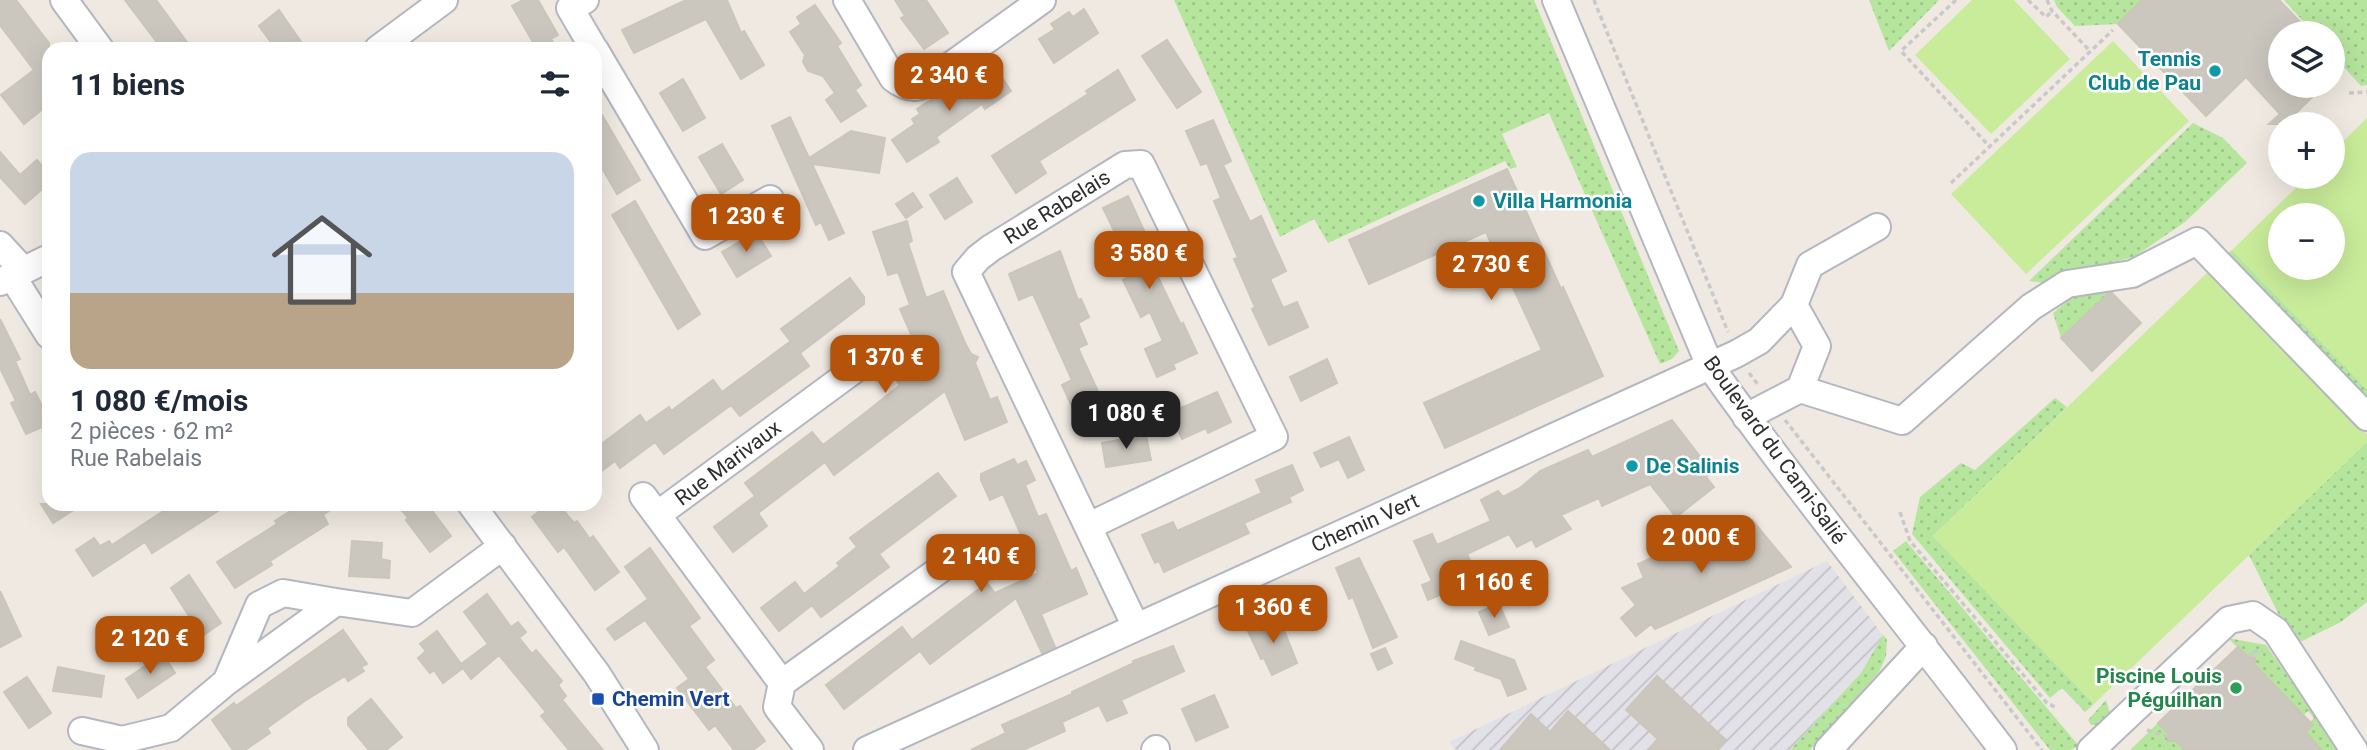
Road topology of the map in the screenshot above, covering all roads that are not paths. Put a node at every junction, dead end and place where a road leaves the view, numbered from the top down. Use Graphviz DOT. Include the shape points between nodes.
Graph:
graph roads {
  1 [pos="64,0"];
  2 [pos="444,0"];
  3 [pos="585,0"];
  4 [pos="847,0"];
  5 [pos="1042,0"];
  6 [pos="1556,0"];
  7 [pos="95,42"];
  8 [pos="387,42"];
  9 [pos="590,42"];
  10 [pos="602,62"];
  11 [pos="770,199"];
  12 [pos="1877,227"];
  13 [pos="0,245"];
  14 [pos="42,261"];
  15 [pos="12,276"];
  16 [pos="1794,305"];
  17 [pos="42,324"];
  18 [pos="866,361"];
  19 [pos="1710,366"];
  20 [pos="1800,388"];
  21 [pos="1746,417"];
  22 [pos="2367,417"];
  23 [pos="476,511"];
  24 [pos="1089,526"];
  25 [pos="503,546"];
  26 [pos="949,563"];
  27 [pos="336,602"];
  28 [pos="1136,627"];
  29 [pos="1924,646"];
  30 [pos="226,682"];
  31 [pos="782,682"];
  32 [pos="82,731"];
  33 [pos="174,739"];
  34 [pos="901,744"];
  35 [pos="125,745"];
  36 [pos="645,750"];
  37 [pos="810,750"];
  38 [pos="867,750"];
  39 [pos="1828,750"];
  40 [pos="2003,750"];
  41 [pos="2091,750"];
  42 [pos="2354,750"];
  1 -- 7 [label="street"];
  2 -- 8 [label="street"];
  3 -- 9 [label="street" via="570,8"];
  4 -- 5 [label="street" via="893,78 913,88 925,85"];
  6 -- 19 [label="street, Boulevard du Cami-Salié"];
  10 -- 11 [label="street" via="705,236"];
  12 -- 16 [label="street" via="1810,265"];
  13 -- 15 [label="street"];
  14 -- 15 [label="street"];
  15 -- 17 [label="street"];
  16 -- 19 [label="street, Chemin Vert" via="1759,341"];
  16 -- 20 [label="street" via="1817,346"];
  18 -- 31 [label="street, Rue Marivaux" via="650,506"];
  19 -- 21 [label="street, Boulevard du Cami-Salié"];
  19 -- 28 [label="street, Chemin Vert"];
  20 -- 21 [label="street"];
  20 -- 22 [label="street" via="1902,421 2031,307 2067,284 2132,274 2196,241"];
  21 -- 29 [label="street, Boulevard du Cami-Salié"];
  23 -- 25 [label="street"];
  24 -- 24 [label="street, Rue Rabelais" via="966,271 991,248 1125,165 1142,164 1274,437"];
  24 -- 28 [label="street, Rue Rabelais"];
  25 -- 27 [label="street" via="412,613"];
  25 -- 36 [label="street" via="597,674"];
  26 -- 31 [label="street"];
  27 -- 30 [label="street"];
  27 -- 30 [label="street" via="283,593 259,605"];
  28 -- 34 [label="street, Chemin Vert"];
  29 -- 39 [label="street"];
  29 -- 40 [label="street, Boulevard du Cami-Salié"];
  30 -- 33 [label="street"];
  31 -- 37 [label="street" via="777,707"];
  32 -- 35 [label="street"];
  33 -- 35 [label="street"];
  34 -- 38 [label="street, Chemin Vert"];
  41 -- 42 [label="street" via="2229,620 2253,615 2276,631"];
}
